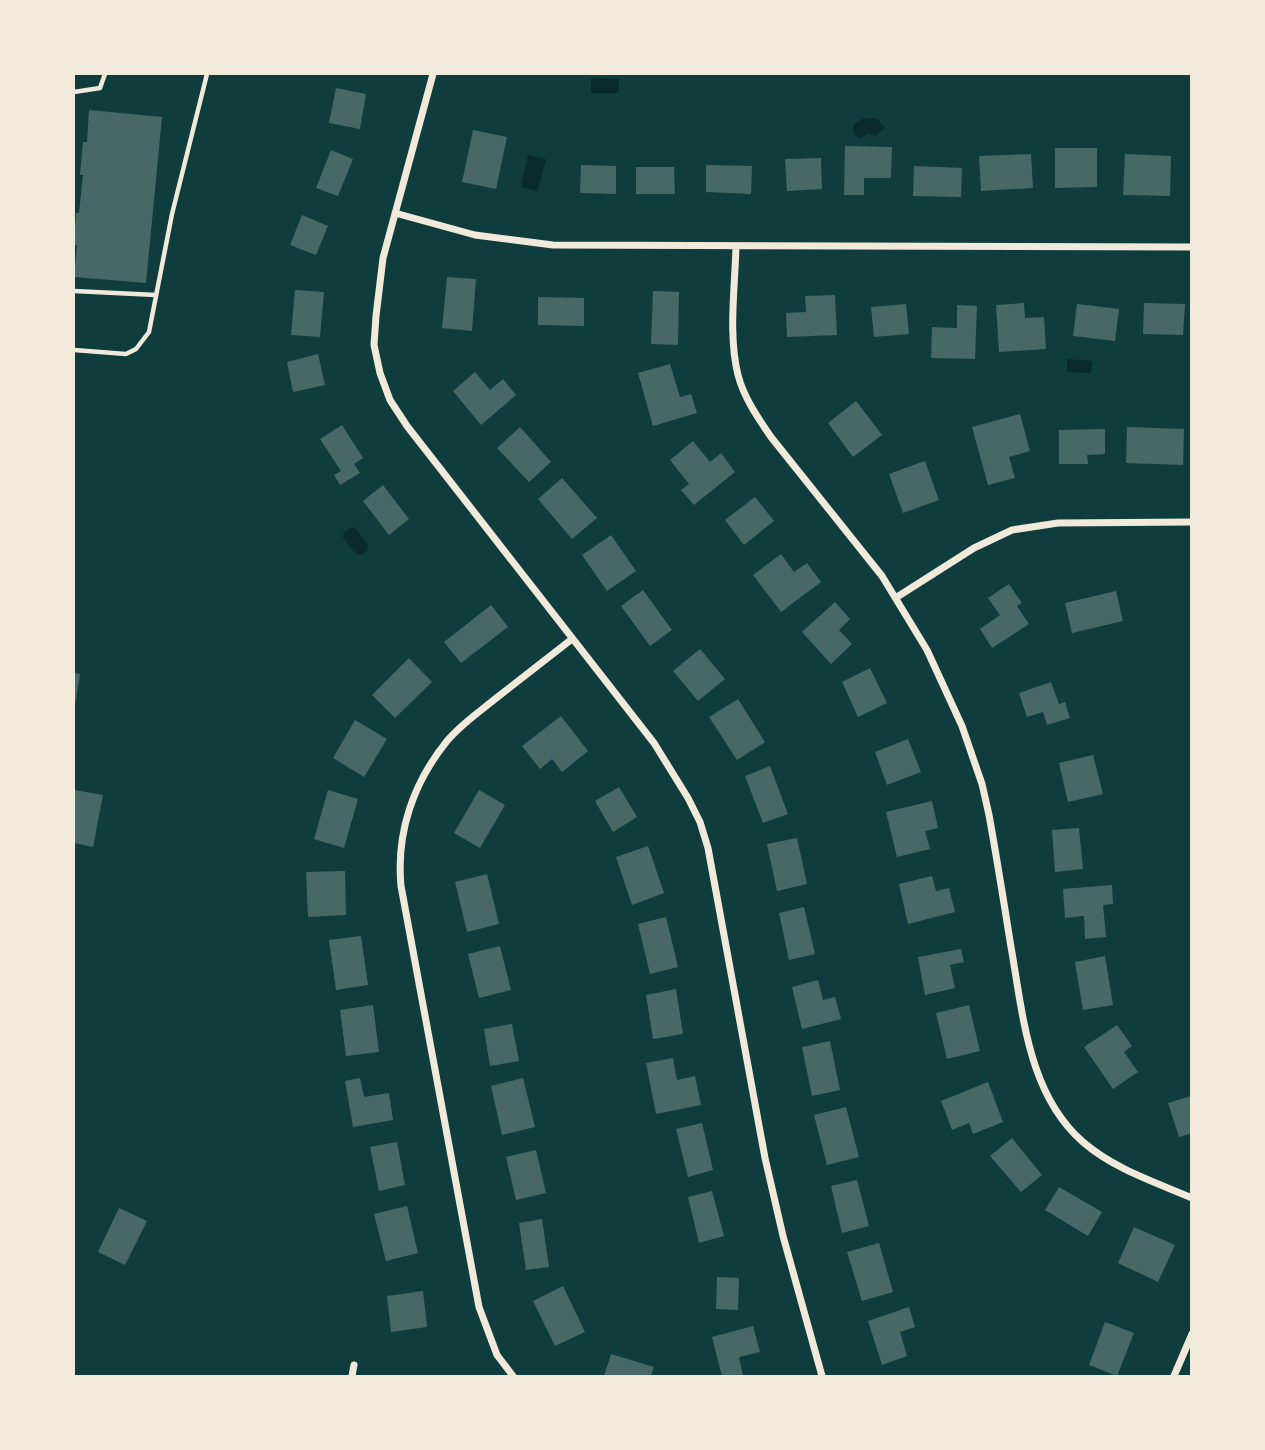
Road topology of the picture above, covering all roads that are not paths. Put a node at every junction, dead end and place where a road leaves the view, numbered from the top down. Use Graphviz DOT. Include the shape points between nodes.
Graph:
graph roads {
  1 [pos="105,74"];
  2 [pos="207,74"];
  3 [pos="433,74"];
  4 [pos="74,92"];
  5 [pos="395,213"];
  6 [pos="736,246"];
  7 [pos="1192,247"];
  8 [pos="74,291"];
  9 [pos="156,295"];
  10 [pos="74,350"];
  11 [pos="1192,522"];
  12 [pos="897,597"];
  13 [pos="572,639"];
  14 [pos="1192,1198"];
  15 [pos="1192,1334"];
  16 [pos="355,1365"];
  17 [pos="352,1377"];
  18 [pos="513,1377"];
  19 [pos="822,1377"];
  20 [pos="1174,1377"];
  1 -- 4 [label="lane" via="100,88"];
  2 -- 9 [label="lane"];
  3 -- 5 [label="street"];
  5 -- 6 [label="street" via="475,235 527,243"];
  5 -- 13 [label="street" via="380,277 374,345 390,400"];
  6 -- 7 [label="street"];
  6 -- 12 [label="street" via="734,329 738,375 746,395 771,437"];
  8 -- 9 [label="lane"];
  9 -- 10 [label="lane" via="149,331 136,349 126,354"];
  11 -- 12 [label="street" via="1058,523 1012,530 974,548"];
  12 -- 14 [label="street" via="940,673 982,784 1026,1032 1047,1093 1067,1124 1099,1154"];
  13 -- 18 [label="street" via="448,740 409,807 400,848 401,886 479,1307 497,1355"];
  13 -- 19 [label="street" via="654,743 700,822 715,881 765,1158"];
  15 -- 20 [label="street"];
  16 -- 17 [label="street"];
}
